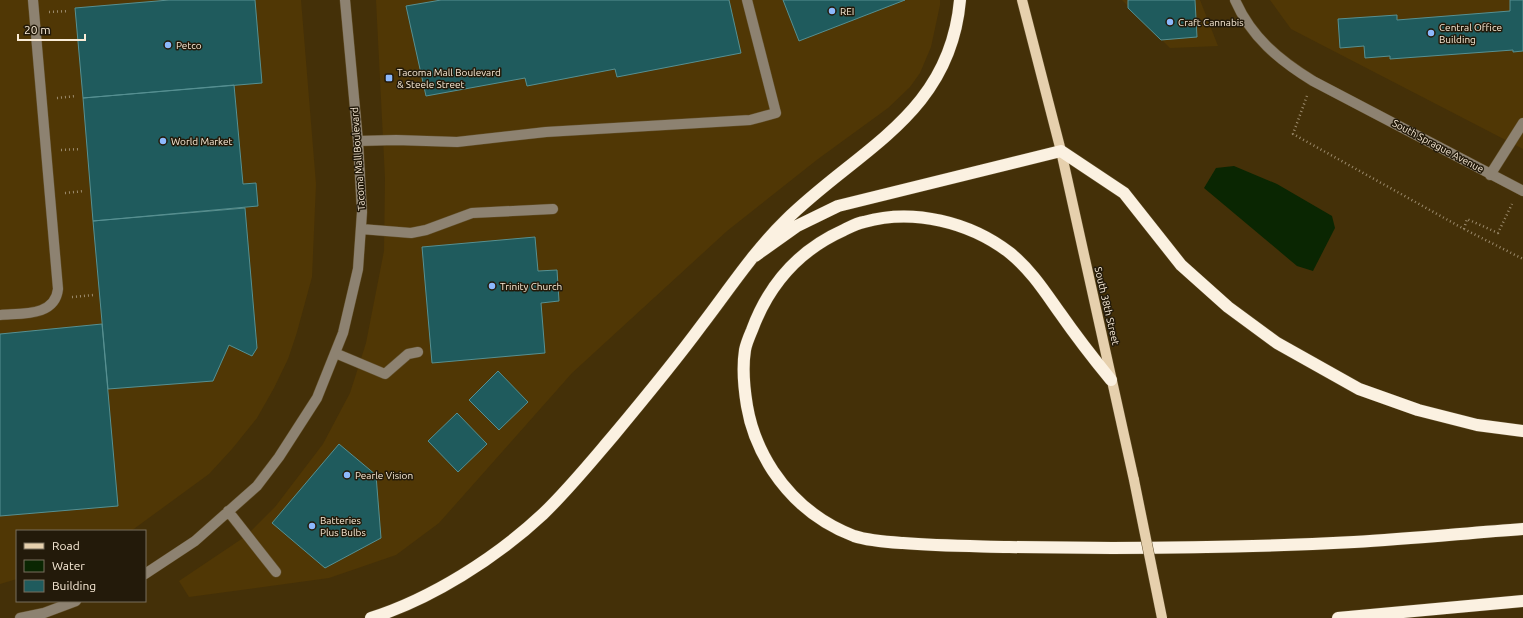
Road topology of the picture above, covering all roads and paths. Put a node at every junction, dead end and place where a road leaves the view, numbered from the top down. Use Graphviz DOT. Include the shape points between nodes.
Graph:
graph roads {
  1 [pos="33,0"];
  2 [pos="345,0"];
  3 [pos="747,0"];
  4 [pos="960,0"];
  5 [pos="1022,0"];
  6 [pos="1235,0"];
  7 [pos="1313,81"];
  8 [pos="1523,123"];
  9 [pos="358,141"];
  10 [pos="1061,151"];
  11 [pos="1490,175"];
  12 [pos="1522,190"];
  13 [pos="554,209"];
  14 [pos="361,229"];
  15 [pos="1464,229"];
  16 [pos="755,256"];
  17 [pos="1523,259"];
  18 [pos="0,315"];
  19 [pos="418,352"];
  20 [pos="335,353"];
  21 [pos="1111,380"];
  22 [pos="1523,431"];
  23 [pos="228,511"];
  24 [pos="1523,529"];
  25 [pos="276,572"];
  26 [pos="146,573"];
  27 [pos="1523,601"];
  28 [pos="73,602"];
  29 [pos="20,618"];
  30 [pos="371,618"];
  31 [pos="1162,618"];
  32 [pos="1338,618"];
  1 -- 18 [label="street" via="58,289 53,303 46,309"];
  2 -- 9 [label="street, Tacoma Mall Boulevard"];
  3 -- 9 [label="street" via="776,113 750,120 546,132 458,142"];
  4 -- 16 [label="highway" via="949,51 932,87 883,139 785,220"];
  5 -- 10 [label="main road, South 38th Street"];
  6 -- 7 [label="street, South Sprague Avenue" via="1260,41 1289,66"];
  7 -- 11 [label="street, South Sprague Avenue"];
  7 -- 15 [label="path" via="1294,134"];
  8 -- 11 [label="street"];
  9 -- 14 [label="street, Tacoma Mall Boulevard"];
  10 -- 16 [label="highway" via="838,206 797,226"];
  10 -- 21 [label="main road, South 38th Street"];
  10 -- 22 [label="highway" via="1124,193 1181,265 1228,307 1277,343 1366,392 1418,410 1477,425"];
  11 -- 12 [label="street, South Sprague Avenue"];
  12 -- 15 [label="path" via="1498,233 1467,219"];
  13 -- 14 [label="street" via="472,213 411,233"];
  14 -- 20 [label="street, Tacoma Mall Boulevard" via="358,268 343,333"];
  15 -- 17 [label="path"];
  16 -- 30 [label="highway" via="668,370 569,488 542,515 477,566 408,604"];
  19 -- 20 [label="street" via="408,354 386,374"];
  20 -- 23 [label="street, Tacoma Mall Boulevard" via="317,398 279,457 257,486"];
  21 -- 24 [label="highway" via="1036,279 1012,254 985,236 925,217 862,222 829,237 798,258 779,278 757,315 745,348 743,384 750,424 764,457 784,487 807,510 829,525 857,537 922,544 1214,548 1356,542"];
  21 -- 31 [label="main road, South 38th Street, bridge"];
  23 -- 25 [label="street"];
  23 -- 26 [label="street, Tacoma Mall Boulevard" via="195,541"];
  27 -- 32 [label="highway"];
  28 -- 29 [label="street" via="44,613"];
}
